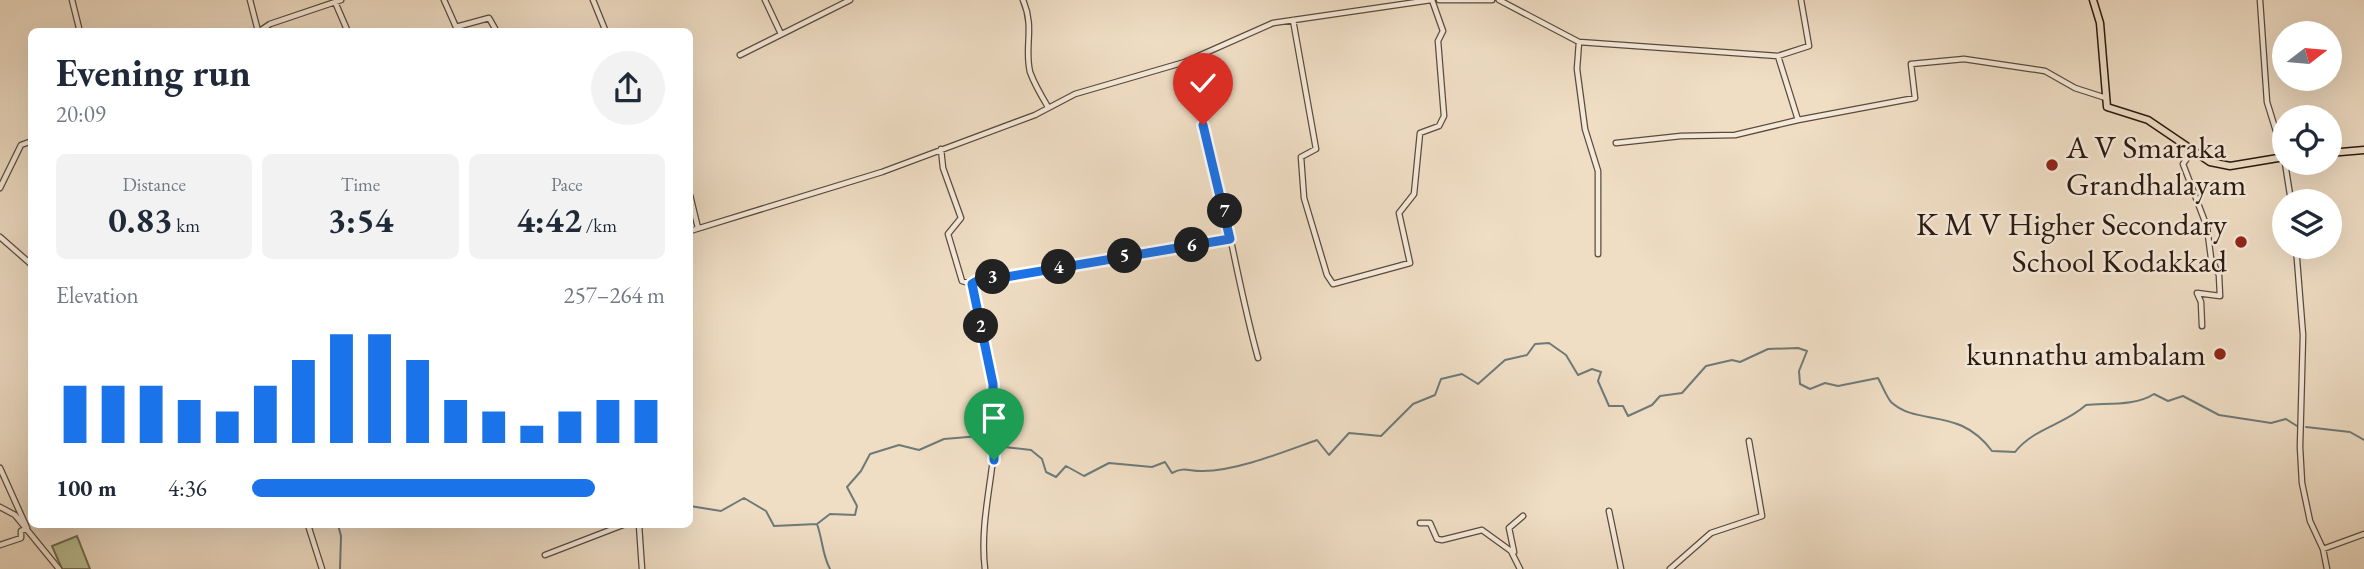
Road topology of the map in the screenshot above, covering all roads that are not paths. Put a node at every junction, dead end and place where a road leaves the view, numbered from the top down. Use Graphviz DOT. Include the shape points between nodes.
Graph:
graph roads {
  1 [pos="72,0"];
  2 [pos="250,0"];
  3 [pos="444,0"];
  4 [pos="593,0"];
  5 [pos="765,0"];
  6 [pos="850,0"];
  7 [pos="1023,0"];
  8 [pos="1432,0"];
  9 [pos="1439,0"];
  10 [pos="1462,0"];
  11 [pos="1492,0"];
  12 [pos="1499,0"];
  13 [pos="1801,0"];
  14 [pos="2093,0"];
  15 [pos="2260,0"];
  16 [pos="338,1"];
  17 [pos="1293,20"];
  18 [pos="79,28"];
  19 [pos="257,28"];
  20 [pos="264,28"];
  21 [pos="347,28"];
  22 [pos="495,28"];
  23 [pos="604,28"];
  24 [pos="781,34"];
  25 [pos="1580,42"];
  26 [pos="740,55"];
  27 [pos="1778,56"];
  28 [pos="1185,62"];
  29 [pos="2106,98"];
  30 [pos="1048,107"];
  31 [pos="2272,118"];
  32 [pos="1798,120"];
  33 [pos="28,143"];
  34 [pos="1616,143"];
  35 [pos="941,149"];
  36 [pos="2194,149"];
  37 [pos="2364,150"];
  38 [pos="2342,152"];
  39 [pos="2272,159"];
  40 [pos="0,188"];
  41 [pos="693,207"];
  42 [pos="698,228"];
  43 [pos="693,229"];
  44 [pos="0,237"];
  45 [pos="1230,239"];
  46 [pos="1598,254"];
  47 [pos="2297,259"];
  48 [pos="28,262"];
  49 [pos="972,284"];
  50 [pos="2202,326"];
  51 [pos="1258,358"];
  52 [pos="1749,441"];
  53 [pos="0,468"];
  54 [pos="0,507"];
  55 [pos="1609,511"];
  56 [pos="1523,516"];
  57 [pos="1420,523"];
  58 [pos="27,528"];
  59 [pos="309,528"];
  60 [pos="615,528"];
  61 [pos="639,528"];
  62 [pos="2364,534"];
  63 [pos="0,545"];
  64 [pos="2323,550"];
  65 [pos="545,555"];
  66 [pos="1515,556"];
  67 [pos="59,569"];
  68 [pos="322,569"];
  69 [pos="642,569"];
  70 [pos="985,569"];
  71 [pos="1520,569"];
  72 [pos="1622,569"];
  73 [pos="1670,569"];
  74 [pos="2327,569"];
  1 -- 18 [label="street"];
  2 -- 19 [label="street"];
  3 -- 22 [label="street" via="456,27 489,18"];
  4 -- 23 [label="street"];
  5 -- 24 [label="street"];
  6 -- 24 [label="street"];
  7 -- 30 [label="street" via="1031,31 1031,72"];
  8 -- 17 [label="street"];
  8 -- 17 [label="street" via="1443,32 1438,41 1444,116 1439,126 1420,133 1414,194 1399,213 1410,263 1333,284 1301,181 1301,157 1316,149"];
  9 -- 10 [label="street"];
  10 -- 11 [label="street"];
  12 -- 25 [label="street"];
  13 -- 27 [label="street" via="1809,46"];
  14 -- 29 [label="main road" via="2100,23"];
  15 -- 31 [label="street"];
  16 -- 20 [label="street"];
  16 -- 21 [label="street"];
  17 -- 28 [label="street" via="1273,23"];
  24 -- 26 [label="street"];
  25 -- 27 [label="street"];
  25 -- 46 [label="street" via="1577,69 1585,129 1598,171"];
  27 -- 32 [label="street"];
  28 -- 30 [label="street" via="1100,86"];
  28 -- 45 [label="street" via="1218,177"];
  29 -- 32 [label="street" via="2075,89 2045,71 1964,59 1911,64 1915,98"];
  29 -- 36 [label="main road" via="2107,107 2148,120"];
  30 -- 35 [label="street"];
  32 -- 34 [label="street" via="1735,135"];
  33 -- 40 [label="street" via="22,145"];
  35 -- 42 [label="street" via="882,172"];
  35 -- 49 [label="street" via="961,218 948,234 951,249 961,281"];
  36 -- 39 [label="main road" via="2210,162 2230,166"];
  36 -- 50 [label="street" via="2183,164 2201,209 2219,275 2220,296 2197,293"];
  37 -- 38 [label="main road"];
  41 -- 42 [label="street"];
  42 -- 43 [label="street"];
  44 -- 48 [label="street"];
  45 -- 49 [label="street" via="984,277"];
  45 -- 51 [label="street"];
  47 -- 64 [label="street" via="2303,335 2301,471 2310,521"];
  49 -- 70 [label="street" via="992,376 995,443 982,548"];
  52 -- 73 [label="street" via="1762,516 1711,533"];
  53 -- 58 [label="street"];
  54 -- 58 [label="street"];
  55 -- 72 [label="street"];
  56 -- 66 [label="street" via="1509,528"];
  57 -- 66 [label="street" via="1430,523 1442,540 1482,530"];
  58 -- 63 [label="street" via="21,531 21,538"];
  58 -- 67 [label="street"];
  59 -- 68 [label="street"];
  60 -- 65 [label="street"];
  61 -- 69 [label="street"];
  62 -- 64 [label="street"];
  64 -- 74 [label="street"];
  66 -- 71 [label="street"];
}
